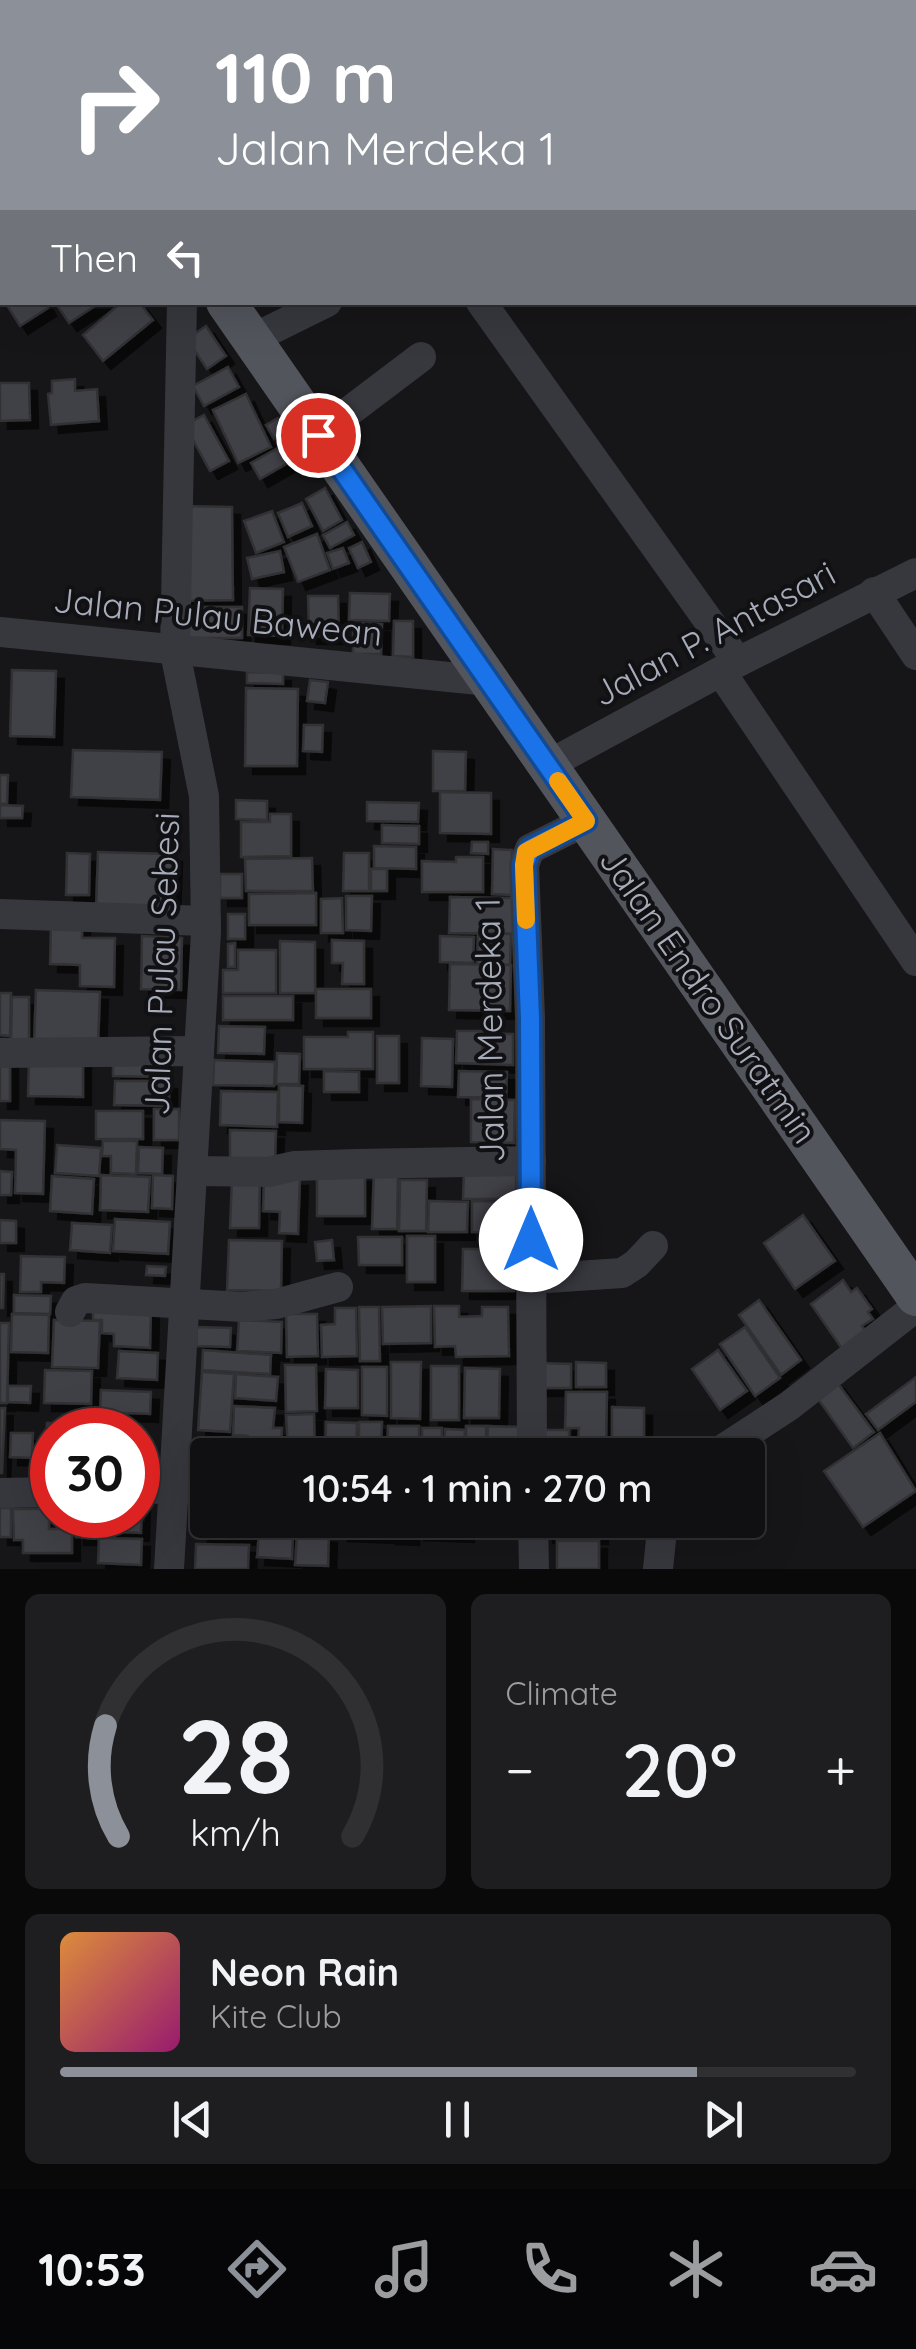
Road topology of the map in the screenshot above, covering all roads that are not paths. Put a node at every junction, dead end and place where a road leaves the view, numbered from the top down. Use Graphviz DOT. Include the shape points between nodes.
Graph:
graph roads {
  1 [pos="182,305"];
  2 [pos="228,305"];
  3 [pos="321,305"];
  4 [pos="485,305"];
  5 [pos="252,340"];
  6 [pos="421,357"];
  7 [pos="318,435"];
  8 [pos="916,573"];
  9 [pos="874,592"];
  10 [pos="0,632"];
  11 [pos="0,643"];
  12 [pos="175,652"];
  13 [pos="916,655"];
  14 [pos="729,667"];
  15 [pos="489,681"];
  16 [pos="548,765"];
  17 [pos="586,821"];
  18 [pos="0,914"];
  19 [pos="206,921"];
  20 [pos="916,961"];
  21 [pos="199,1051"];
  22 [pos="0,1052"];
  23 [pos="531,1162"];
  24 [pos="193,1171"];
  25 [pos="653,1246"];
  26 [pos="532,1279"];
  27 [pos="338,1286"];
  28 [pos="916,1296"];
  29 [pos="185,1306"];
  30 [pos="916,1307"];
  31 [pos="70,1312"];
  32 [pos="532,1438"];
  33 [pos="740,1438"];
  34 [pos="160,1488"];
  35 [pos="173,1488"];
  36 [pos="190,1488"];
  37 [pos="30,1492"];
  38 [pos="0,1493"];
  39 [pos="533,1538"];
  40 [pos="661,1538"];
  41 [pos="169,1569"];
  42 [pos="534,1569"];
  43 [pos="658,1569"];
  1 -- 12 [label="street, Jalan Pulau Sebesi"];
  2 -- 5 [label="main road, Jalan Endro Suratmin"];
  3 -- 5 [label="street"];
  4 -- 14 [label="street"];
  5 -- 7 [label="main road, Jalan Endro Suratmin"];
  6 -- 7 [label="street"];
  7 -- 15 [label="main road, Jalan Endro Suratmin"];
  8 -- 9 [label="street, Jalan P. Antasari"];
  9 -- 13 [label="street"];
  9 -- 14 [label="street, Jalan P. Antasari"];
  10 -- 11 [label="street"];
  10 -- 12 [label="street, Jalan Pulau Bawean"];
  12 -- 15 [label="street, Jalan Pulau Bawean"];
  12 -- 19 [label="street, Jalan Pulau Sebesi" via="204,796"];
  14 -- 16 [label="street, Jalan P. Antasari"];
  14 -- 20 [label="street"];
  15 -- 16 [label="main road, Jalan Endro Suratmin"];
  16 -- 17 [label="main road, Jalan Endro Suratmin"];
  17 -- 23 [label="street, Jalan Merdeka 1" via="535,846 524,859"];
  17 -- 28 [label="main road, Jalan Endro Suratmin"];
  18 -- 19 [label="street"];
  19 -- 21 [label="street, Jalan Pulau Sebesi"];
  21 -- 22 [label="street"];
  21 -- 24 [label="street, Jalan Pulau Sebesi"];
  23 -- 24 [label="street"];
  23 -- 26 [label="street, Jalan Merdeka 1"];
  24 -- 29 [label="street, Jalan Pulau Sebesi"];
  25 -- 26 [label="street" via="622,1273"];
  26 -- 32 [label="street, Jalan Merdeka 1"];
  27 -- 29 [label="street" via="276,1304"];
  29 -- 31 [label="street" via="84,1298"];
  29 -- 35 [label="street, Jalan Pulau Sebesi"];
  30 -- 33 [label="street"];
  34 -- 35 [label="street"];
  35 -- 36 [label="street"];
  35 -- 41 [label="street, Jalan Pulau Sebesi"];
  37 -- 38 [label="street"];
  39 -- 42 [label="street"];
  40 -- 43 [label="street"];
}
